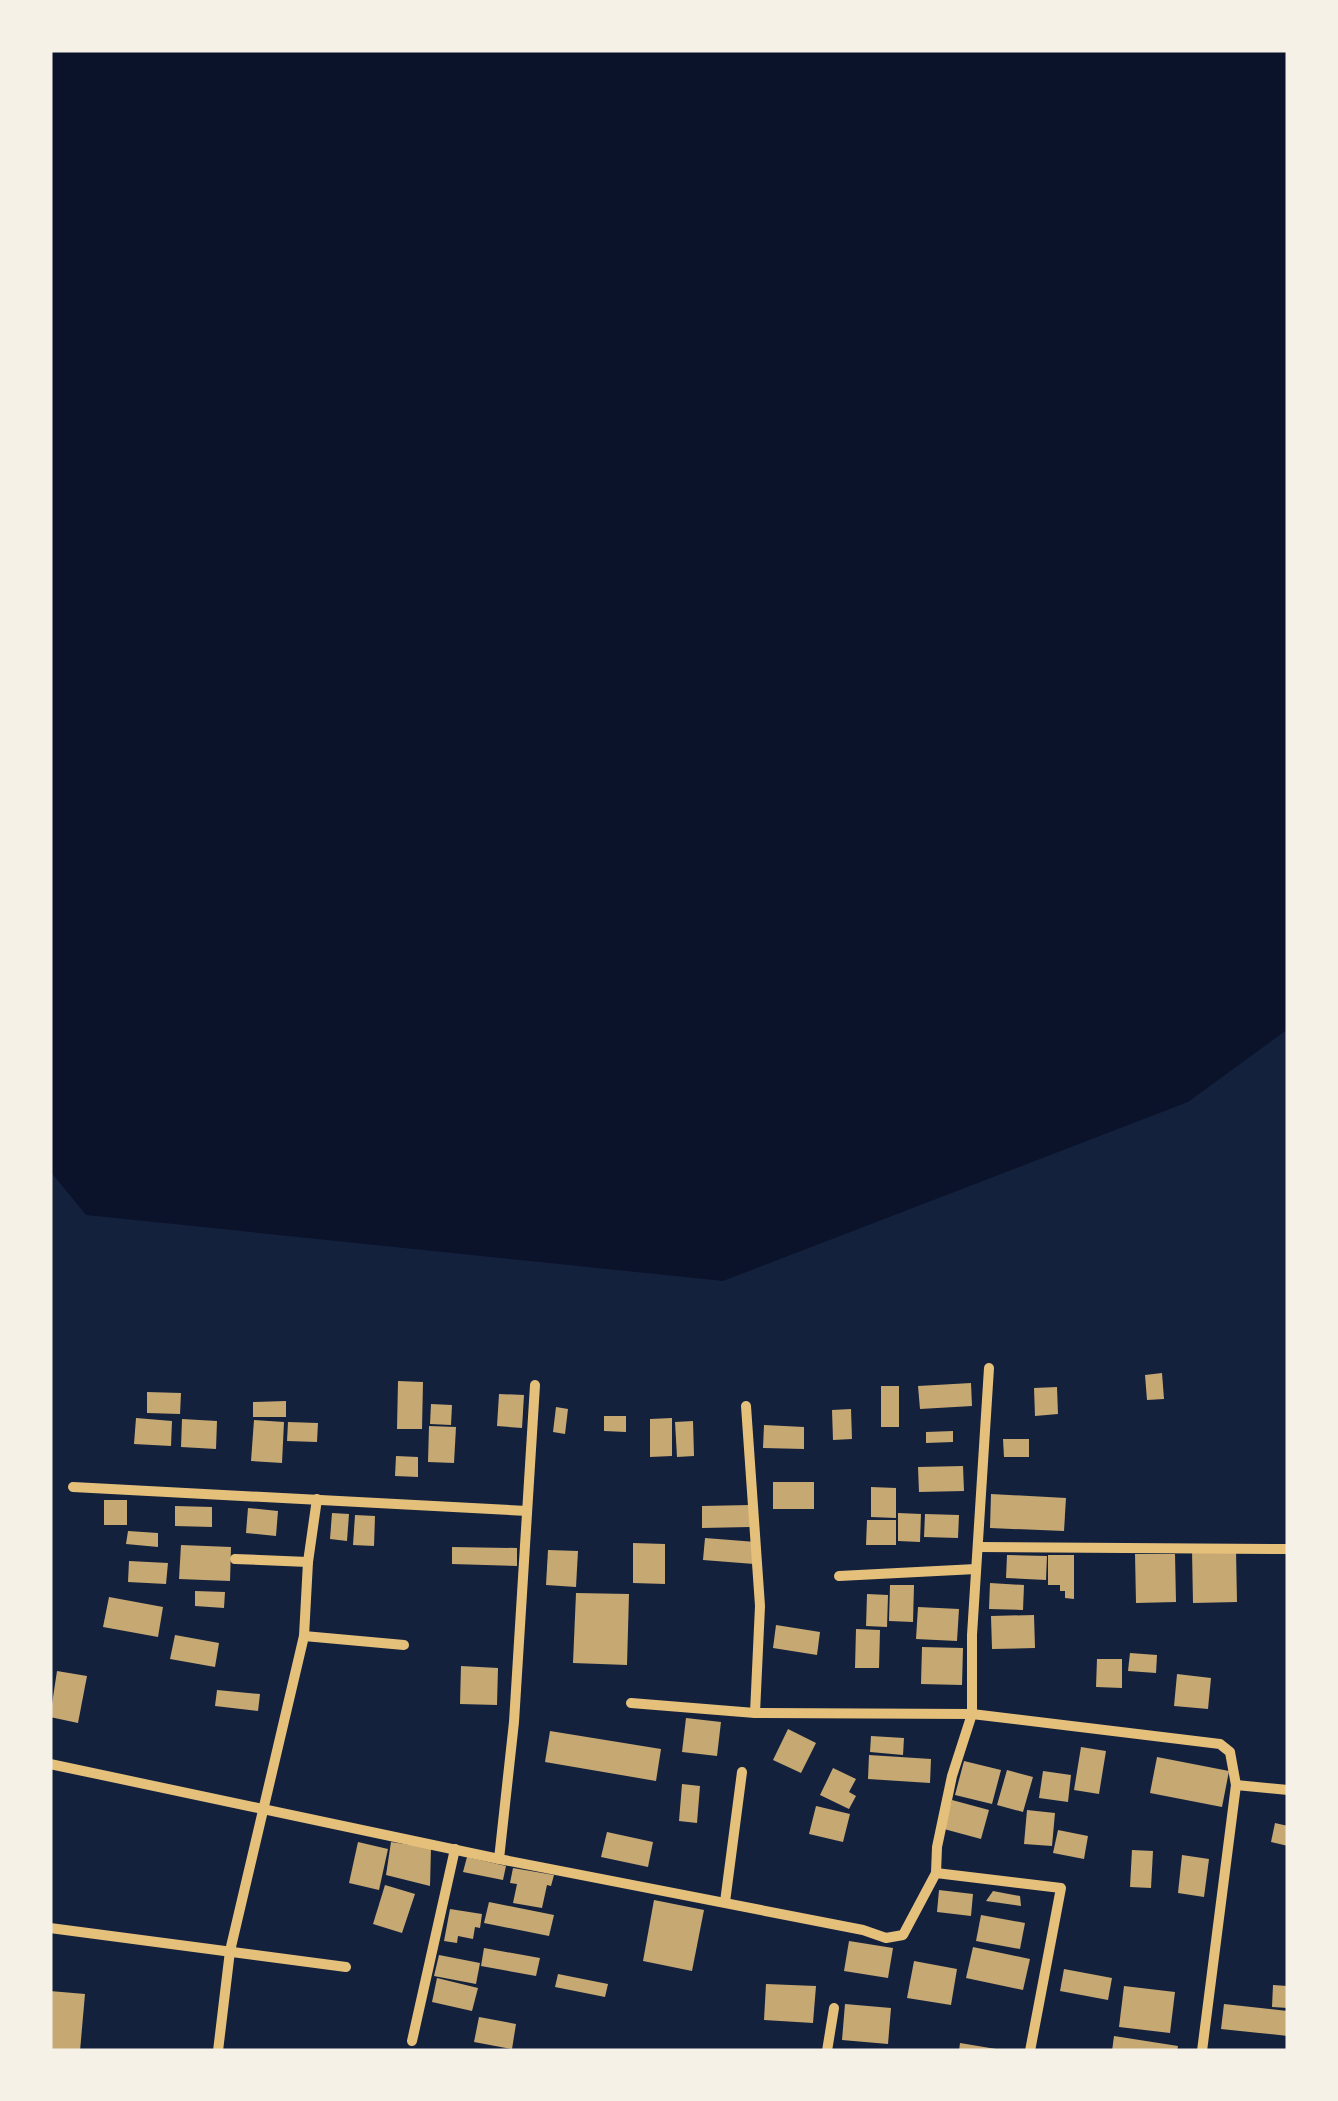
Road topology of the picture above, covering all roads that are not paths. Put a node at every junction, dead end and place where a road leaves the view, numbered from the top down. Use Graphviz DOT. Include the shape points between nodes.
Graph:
graph roads {
  1 [pos="989,1368"];
  2 [pos="535,1384"];
  3 [pos="746,1406"];
  4 [pos="73,1488"];
  5 [pos="317,1499"];
  6 [pos="527,1511"];
  7 [pos="978,1547"];
  8 [pos="1288,1549"];
  9 [pos="235,1559"];
  10 [pos="308,1562"];
  11 [pos="976,1569"];
  12 [pos="839,1576"];
  13 [pos="304,1636"];
  14 [pos="404,1645"];
  15 [pos="631,1702"];
  16 [pos="755,1713"];
  17 [pos="972,1714"];
  18 [pos="50,1764"];
  19 [pos="742,1772"];
  20 [pos="1236,1785"];
  21 [pos="1288,1790"];
  22 [pos="264,1807"];
  23 [pos="455,1849"];
  24 [pos="499,1859"];
  25 [pos="936,1874"];
  26 [pos="725,1902"];
  27 [pos="50,1928"];
  28 [pos="230,1950"];
  29 [pos="346,1967"];
  30 [pos="834,2008"];
  31 [pos="412,2041"];
  32 [pos="218,2051"];
  33 [pos="827,2051"];
  34 [pos="1030,2051"];
  35 [pos="1202,2051"];
  1 -- 7 [label="street"];
  2 -- 6 [label="street"];
  3 -- 16 [label="street" via="760,1606"];
  4 -- 5 [label="street"];
  5 -- 6 [label="street"];
  5 -- 10 [label="street"];
  6 -- 24 [label="street"];
  7 -- 8 [label="street"];
  7 -- 11 [label="street"];
  9 -- 10 [label="street"];
  10 -- 13 [label="street"];
  11 -- 12 [label="street"];
  11 -- 17 [label="street"];
  13 -- 14 [label="street"];
  13 -- 22 [label="street"];
  15 -- 16 [label="street"];
  16 -- 17 [label="street"];
  17 -- 20 [label="street" via="1220,1744 1230,1752"];
  17 -- 25 [label="street" via="952,1776"];
  18 -- 22 [label="street"];
  19 -- 26 [label="street"];
  20 -- 21 [label="street"];
  20 -- 35 [label="street"];
  22 -- 23 [label="street"];
  22 -- 28 [label="street"];
  23 -- 24 [label="street"];
  23 -- 31 [label="street"];
  24 -- 26 [label="street"];
  25 -- 26 [label="street" via="904,1936 886,1938"];
  25 -- 34 [label="street" via="1061,1888"];
  27 -- 28 [label="street"];
  28 -- 29 [label="street"];
  28 -- 32 [label="street"];
  30 -- 33 [label="street"];
}
